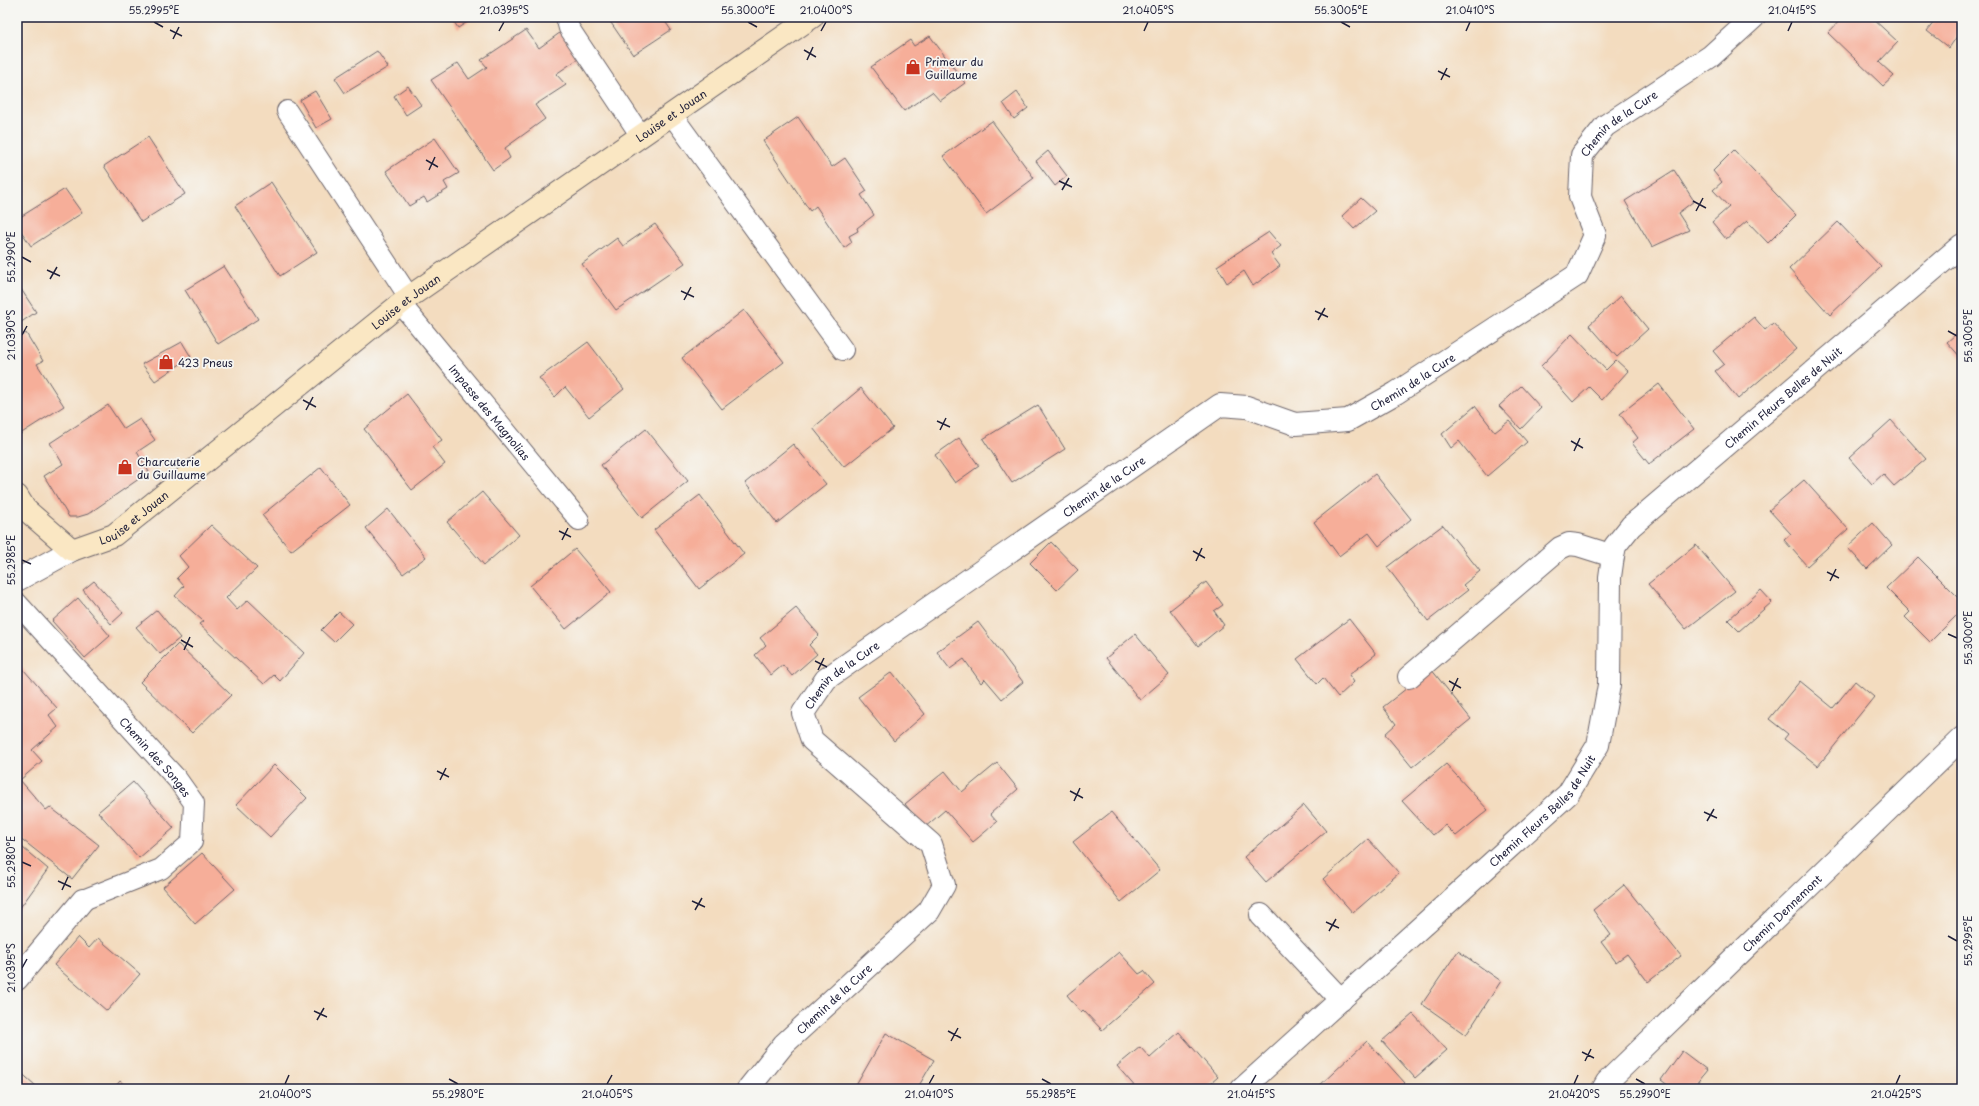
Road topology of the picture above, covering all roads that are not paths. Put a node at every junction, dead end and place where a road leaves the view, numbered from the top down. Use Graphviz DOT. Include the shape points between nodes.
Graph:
graph roads {
  1 [pos="566,17"];
  2 [pos="812,17"];
  3 [pos="1754,17"];
  4 [pos="287,111"];
  5 [pos="672,114"];
  6 [pos="641,136"];
  7 [pos="1962,245"];
  8 [pos="405,300"];
  9 [pos="843,350"];
  10 [pos="17,496"];
  11 [pos="579,520"];
  12 [pos="72,550"];
  13 [pos="1613,556"];
  14 [pos="17,580"];
  15 [pos="17,603"];
  16 [pos="1409,677"];
  17 [pos="1962,738"];
  18 [pos="83,900"];
  19 [pos="1261,915"];
  20 [pos="17,979"];
  21 [pos="1341,1000"];
  22 [pos="748,1089"];
  23 [pos="1242,1089"];
  24 [pos="1603,1089"];
  1 -- 6 [label="lane" via="569,28"];
  2 -- 5 [label="main road, Louise et Jouan"];
  3 -- 22 [label="street, Chemin de la Cure" via="1711,56 1605,126 1582,155 1580,197 1595,235 1577,275 1396,392 1348,420 1295,424 1247,408 1220,405 826,679 803,713 812,740 931,844 944,885 929,911 784,1044"];
  4 -- 8 [label="lane, Impasse des Magnolias"];
  5 -- 6 [label="main road, Louise et Jouan"];
  5 -- 9 [label="lane"];
  6 -- 8 [label="main road, Louise et Jouan"];
  7 -- 13 [label="street, Chemin Fleurs Belles de Nuit" via="1631,526 1615,546"];
  8 -- 11 [label="lane, Impasse des Magnolias"];
  8 -- 12 [label="main road, Louise et Jouan" via="114,535"];
  10 -- 12 [label="main road" via="25,508"];
  12 -- 14 [label="street"];
  13 -- 16 [label="street" via="1578,545 1564,546"];
  13 -- 21 [label="street, Chemin Fleurs Belles de Nuit" via="1610,577 1609,685 1598,745 1594,752 1568,794"];
  15 -- 18 [label="lane, Chemin des Songes" via="177,779 194,803 192,842 161,869"];
  17 -- 24 [label="street, Chemin Dennemont"];
  18 -- 20 [label="street, Chemin des Songes"];
  19 -- 21 [label="street"];
  21 -- 23 [label="street, Chemin Fleurs Belles de Nuit"];
}
